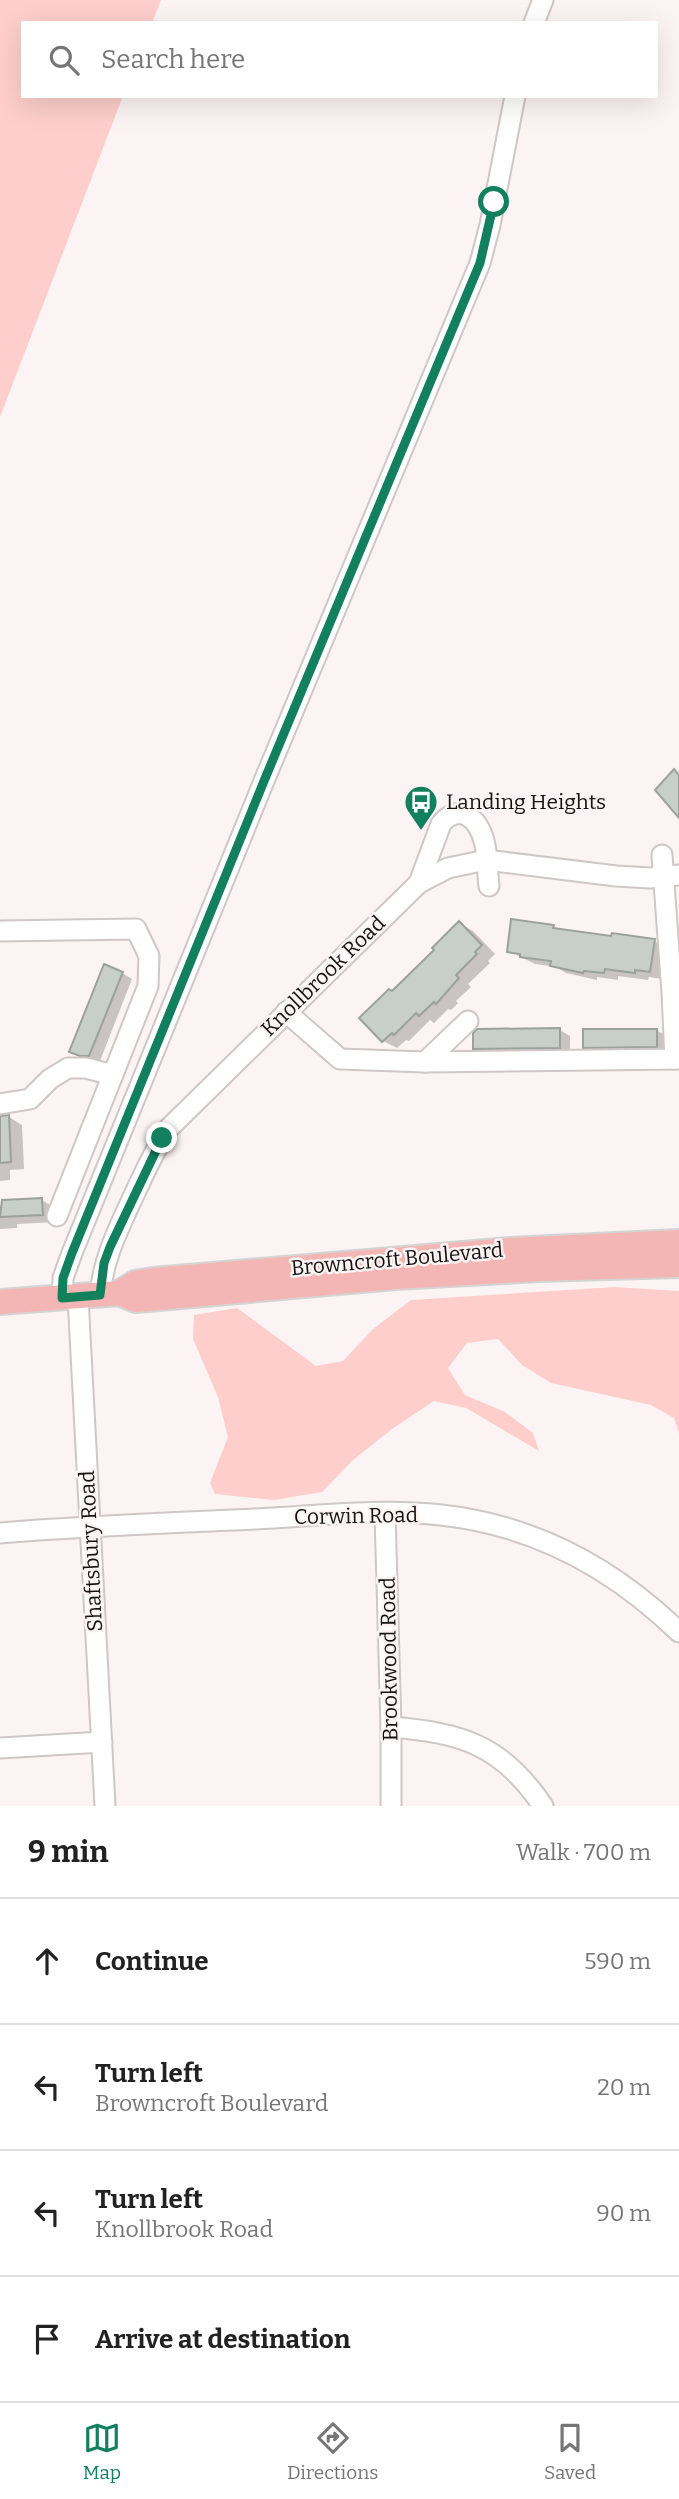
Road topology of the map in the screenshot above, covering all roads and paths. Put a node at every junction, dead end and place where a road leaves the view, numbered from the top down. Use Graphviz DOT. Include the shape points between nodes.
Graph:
graph roads {
  1 [pos="543,0"];
  2 [pos="535,21"];
  3 [pos="515,98"];
  4 [pos="662,855"];
  5 [pos="486,860"];
  6 [pos="671,876"];
  7 [pos="419,883"];
  8 [pos="489,886"];
  9 [pos="0,931"];
  10 [pos="286,1012"];
  11 [pos="468,1021"];
  12 [pos="677,1059"];
  13 [pos="425,1062"];
  14 [pos="113,1075"];
  15 [pos="0,1104"];
  16 [pos="57,1216"];
  17 [pos="679,1242"];
  18 [pos="679,1265"];
  19 [pos="244,1281"];
  20 [pos="90,1296"];
  21 [pos="0,1302"];
  22 [pos="385,1513"];
  23 [pos="89,1526"];
  24 [pos="0,1533"];
  25 [pos="679,1632"];
  26 [pos="391,1727"];
  27 [pos="102,1742"];
  28 [pos="0,1748"];
  29 [pos="105,1806"];
  30 [pos="391,1806"];
  31 [pos="543,1806"];
  1 -- 2 [label="street"];
  3 -- 20 [label="street" via="480,263 63,1278"];
  4 -- 6 [label="street"];
  5 -- 6 [label="street, Knollbrook Road" via="616,876"];
  5 -- 7 [label="street, Knollbrook Road" via="448,868"];
  5 -- 7 [label="street" via="481,833 468,816 454,813 441,824"];
  5 -- 8 [label="street"];
  6 -- 12 [label="street"];
  7 -- 10 [label="street, Knollbrook Road"];
  9 -- 14 [label="street" via="136,929 149,956 148,986"];
  10 -- 13 [label="street" via="340,1059"];
  10 -- 20 [label="street, Knollbrook Road" via="162,1138"];
  11 -- 13 [label="street"];
  12 -- 13 [label="street"];
  14 -- 15 [label="street" via="68,1068 30,1099"];
  14 -- 16 [label="street"];
  17 -- 19 [label="main road, Browncroft Boulevard" via="510,1250"];
  18 -- 19 [label="main road, Browncroft Boulevard"];
  19 -- 20 [label="main road, Browncroft Boulevard" via="136,1300"];
  20 -- 21 [label="main road, Browncroft Boulevard"];
  20 -- 23 [label="street, Shaftsbury Road"];
  22 -- 23 [label="street, Corwin Road"];
  22 -- 25 [label="street, Corwin Road" via="441,1515 549,1542 621,1582"];
  22 -- 26 [label="street, Brookwood Road"];
  23 -- 24 [label="street, Corwin Road"];
  23 -- 27 [label="street, Shaftsbury Road"];
  26 -- 30 [label="street, Brookwood Road"];
  26 -- 31 [label="street" via="428,1730 483,1748 512,1767"];
  27 -- 28 [label="street"];
  27 -- 29 [label="street, Shaftsbury Road"];
}
